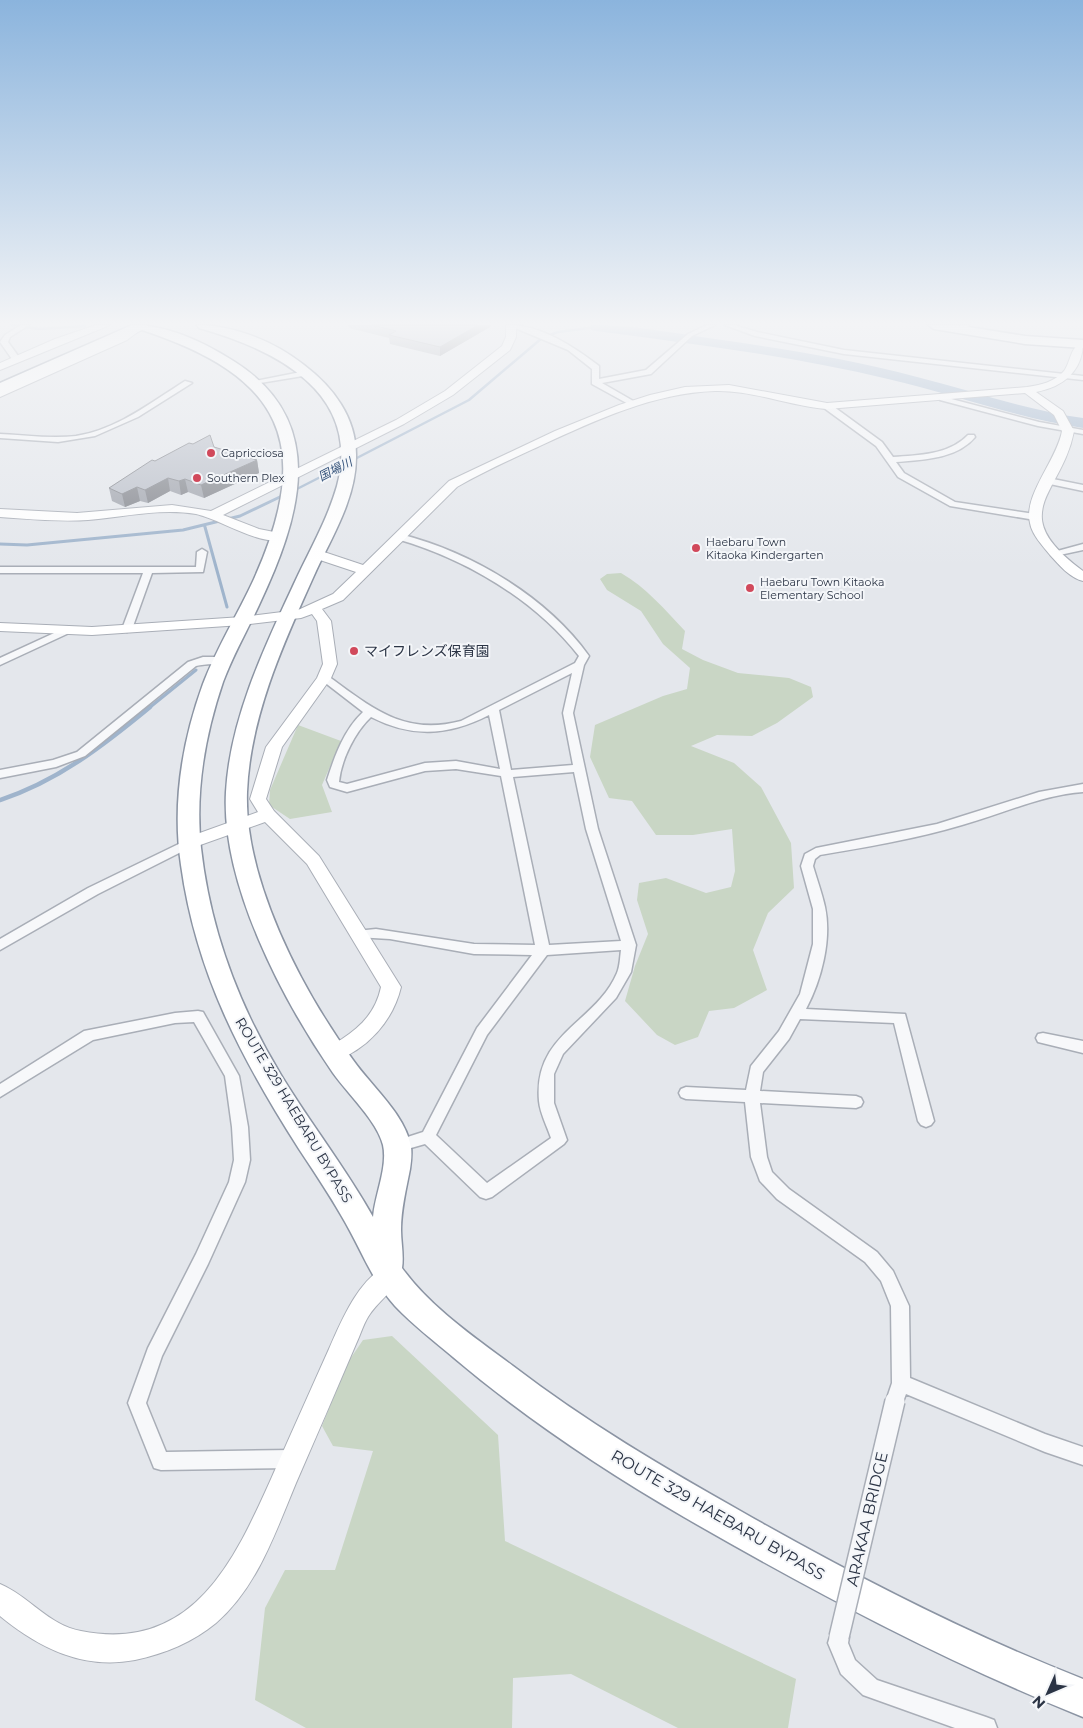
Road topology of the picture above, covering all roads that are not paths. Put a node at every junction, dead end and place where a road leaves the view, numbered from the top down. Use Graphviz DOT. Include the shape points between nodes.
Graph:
graph roads {
  1 [pos="149,406"];
  2 [pos="275,406"];
  3 [pos="334,406"];
  4 [pos="428,406"];
  5 [pos="628,406"];
  6 [pos="825,406"];
  7 [pos="828,406"];
  8 [pos="833,406"];
  9 [pos="963,406"];
  10 [pos="1049,406"];
  11 [pos="1068,429"];
  12 [pos="1083,432"];
  13 [pos="0,436"];
  14 [pos="972,437"];
  15 [pos="348,457"];
  16 [pos="892,460"];
  17 [pos="1048,481"];
  18 [pos="290,487"];
  19 [pos="1083,488"];
  20 [pos="0,513"];
  21 [pos="215,516"];
  22 [pos="1035,517"];
  23 [pos="279,537"];
  24 [pos="400,537"];
  25 [pos="1083,547"];
  26 [pos="202,552"];
  27 [pos="1055,552"];
  28 [pos="316,554"];
  29 [pos="150,569"];
  30 [pos="0,570"];
  31 [pos="366,571"];
  32 [pos="1083,576"];
  33 [pos="315,609"];
  34 [pos="287,617"];
  35 [pos="242,621"];
  36 [pos="0,627"];
  37 [pos="127,629"];
  38 [pos="65,631"];
  39 [pos="222,660"];
  40 [pos="0,662"];
  41 [pos="579,665"];
  42 [pos="324,678"];
  43 [pos="493,708"];
  44 [pos="370,712"];
  45 [pos="579,768"];
  46 [pos="0,774"];
  47 [pos="508,774"];
  48 [pos="1083,788"];
  49 [pos="268,815"];
  50 [pos="236,824"];
  51 [pos="189,843"];
  52 [pos="361,934"];
  53 [pos="629,944"];
  54 [pos="0,945"];
  55 [pos="543,950"];
  56 [pos="796,1014"];
  57 [pos="1043,1038"];
  58 [pos="1083,1046"];
  59 [pos="334,1053"];
  60 [pos="0,1091"];
  61 [pos="686,1093"];
  62 [pos="752,1098"];
  63 [pos="856,1102"];
  64 [pos="926,1121"];
  65 [pos="428,1137"];
  66 [pos="397,1146"];
  67 [pos="389,1276"];
  68 [pos="898,1392"];
  69 [pos="1083,1456"];
  70 [pos="292,1459"];
  71 [pos="0,1598"];
  72 [pos="1083,1698"];
  73 [pos="986,1728"];
  1 -- 13 [label="street" via="116,425 76,438"];
  2 -- 18 [label="highway, ROUTE 329 HAEBARU BYPASS" via="285,426 292,468"];
  3 -- 15 [label="highway" via="342,423"];
  4 -- 15 [label="street"];
  5 -- 24 [label="street" via="471,474 446,490"];
  6 -- 7 [label="street"];
  7 -- 8 [label="street"];
  7 -- 16 [label="street" via="868,435"];
  9 -- 11 [label="street"];
  10 -- 11 [label="street" via="1059,413"];
  11 -- 12 [label="street"];
  11 -- 17 [label="street" via="1063,449"];
  14 -- 16 [label="street" via="967,443 930,456"];
  15 -- 18 [label="street"];
  15 -- 28 [label="highway" via="336,517"];
  16 -- 22 [label="street" via="901,475 947,502"];
  17 -- 19 [label="street"];
  17 -- 22 [label="street"];
  18 -- 21 [label="street"];
  18 -- 23 [label="highway, ROUTE 329 HAEBARU BYPASS"];
  20 -- 21 [label="street" via="69,517 170,508"];
  21 -- 23 [label="street"];
  22 -- 27 [label="street" via="1040,532"];
  23 -- 35 [label="highway, ROUTE 329 HAEBARU BYPASS"];
  24 -- 31 [label="street"];
  24 -- 41 [label="street" via="471,564 506,584 573,641 584,656"];
  25 -- 27 [label="street"];
  26 -- 29 [label="street" via="200,570"];
  27 -- 32 [label="street" via="1066,565"];
  28 -- 31 [label="street"];
  28 -- 34 [label="highway"];
  29 -- 30 [label="street"];
  29 -- 37 [label="street"];
  31 -- 33 [label="street" via="338,597"];
  33 -- 34 [label="street"];
  33 -- 42 [label="street" via="324,621 326,632 330,664"];
  34 -- 35 [label="street"];
  34 -- 50 [label="highway" via="250,720 236,785"];
  35 -- 37 [label="street"];
  35 -- 39 [label="highway, ROUTE 329 HAEBARU BYPASS"];
  36 -- 38 [label="street"];
  37 -- 38 [label="street"];
  38 -- 40 [label="street"];
  39 -- 46 [label="street" via="203,660 192,664 80,754 56,763"];
  39 -- 51 [label="highway, ROUTE 329 HAEBARU BYPASS" via="196,748 189,802"];
  41 -- 43 [label="street"];
  41 -- 45 [label="street" via="568,713"];
  42 -- 44 [label="street"];
  42 -- 49 [label="street" via="274,747 258,798"];
  43 -- 44 [label="street" via="464,723 442,728 417,728 388,721"];
  43 -- 47 [label="street"];
  44 -- 47 [label="street" via="344,748 333,780 340,787 347,788 425,766 456,765"];
  45 -- 47 [label="street"];
  45 -- 53 [label="street" via="592,830"];
  47 -- 55 [label="street"];
  48 -- 56 [label="street, ARAKAA BRIDGE" via="1069,788 976,817 816,852 809,857 807,866 819,910 820,944 807,994"];
  49 -- 50 [label="street"];
  49 -- 52 [label="street" via="313,860"];
  50 -- 51 [label="street"];
  50 -- 59 [label="highway" via="251,883 281,960 304,1006"];
  51 -- 54 [label="street" via="40,920"];
  51 -- 67 [label="highway, ROUTE 329 HAEBARU BYPASS" via="206,936 235,1013 268,1073 356,1213"];
  52 -- 55 [label="street" via="384,933 470,949"];
  52 -- 59 [label="street" via="391,986 389,1002 380,1018 353,1042"];
  53 -- 55 [label="street"];
  53 -- 65 [label="street" via="630,960 621,980 551,1058 544,1086 548,1118 559,1140 486,1192"];
  55 -- 65 [label="street" via="482,1032"];
  56 -- 62 [label="street, ARAKAA BRIDGE" via="756,1070"];
  56 -- 64 [label="street" via="900,1018"];
  57 -- 58 [label="street"];
  59 -- 66 [label="highway" via="378,1111"];
  60 -- 70 [label="street" via="89,1035 198,1016 232,1076 242,1160 237,1182 154,1354 137,1403 161,1461"];
  61 -- 62 [label="street"];
  62 -- 63 [label="street"];
  62 -- 68 [label="street, ARAKAA BRIDGE" via="759,1157 766,1176 783,1194 871,1257 887,1276 900,1306"];
  65 -- 66 [label="street"];
  66 -- 67 [label="highway" via="385,1230"];
  67 -- 70 [label="street" via="359,1309"];
  67 -- 72 [label="highway, ROUTE 329 HAEBARU BYPASS" via="403,1294 516,1389 668,1489 802,1566 917,1625 1024,1676"];
  68 -- 69 [label="street"];
  68 -- 73 [label="street, ARAKAA BRIDGE, bridge" via="838,1644 848,1667 870,1688"];
  70 -- 71 [label="street" via="257,1542 227,1590 197,1620 167,1636 133,1647 94,1648 60,1639 21,1616"];
}
